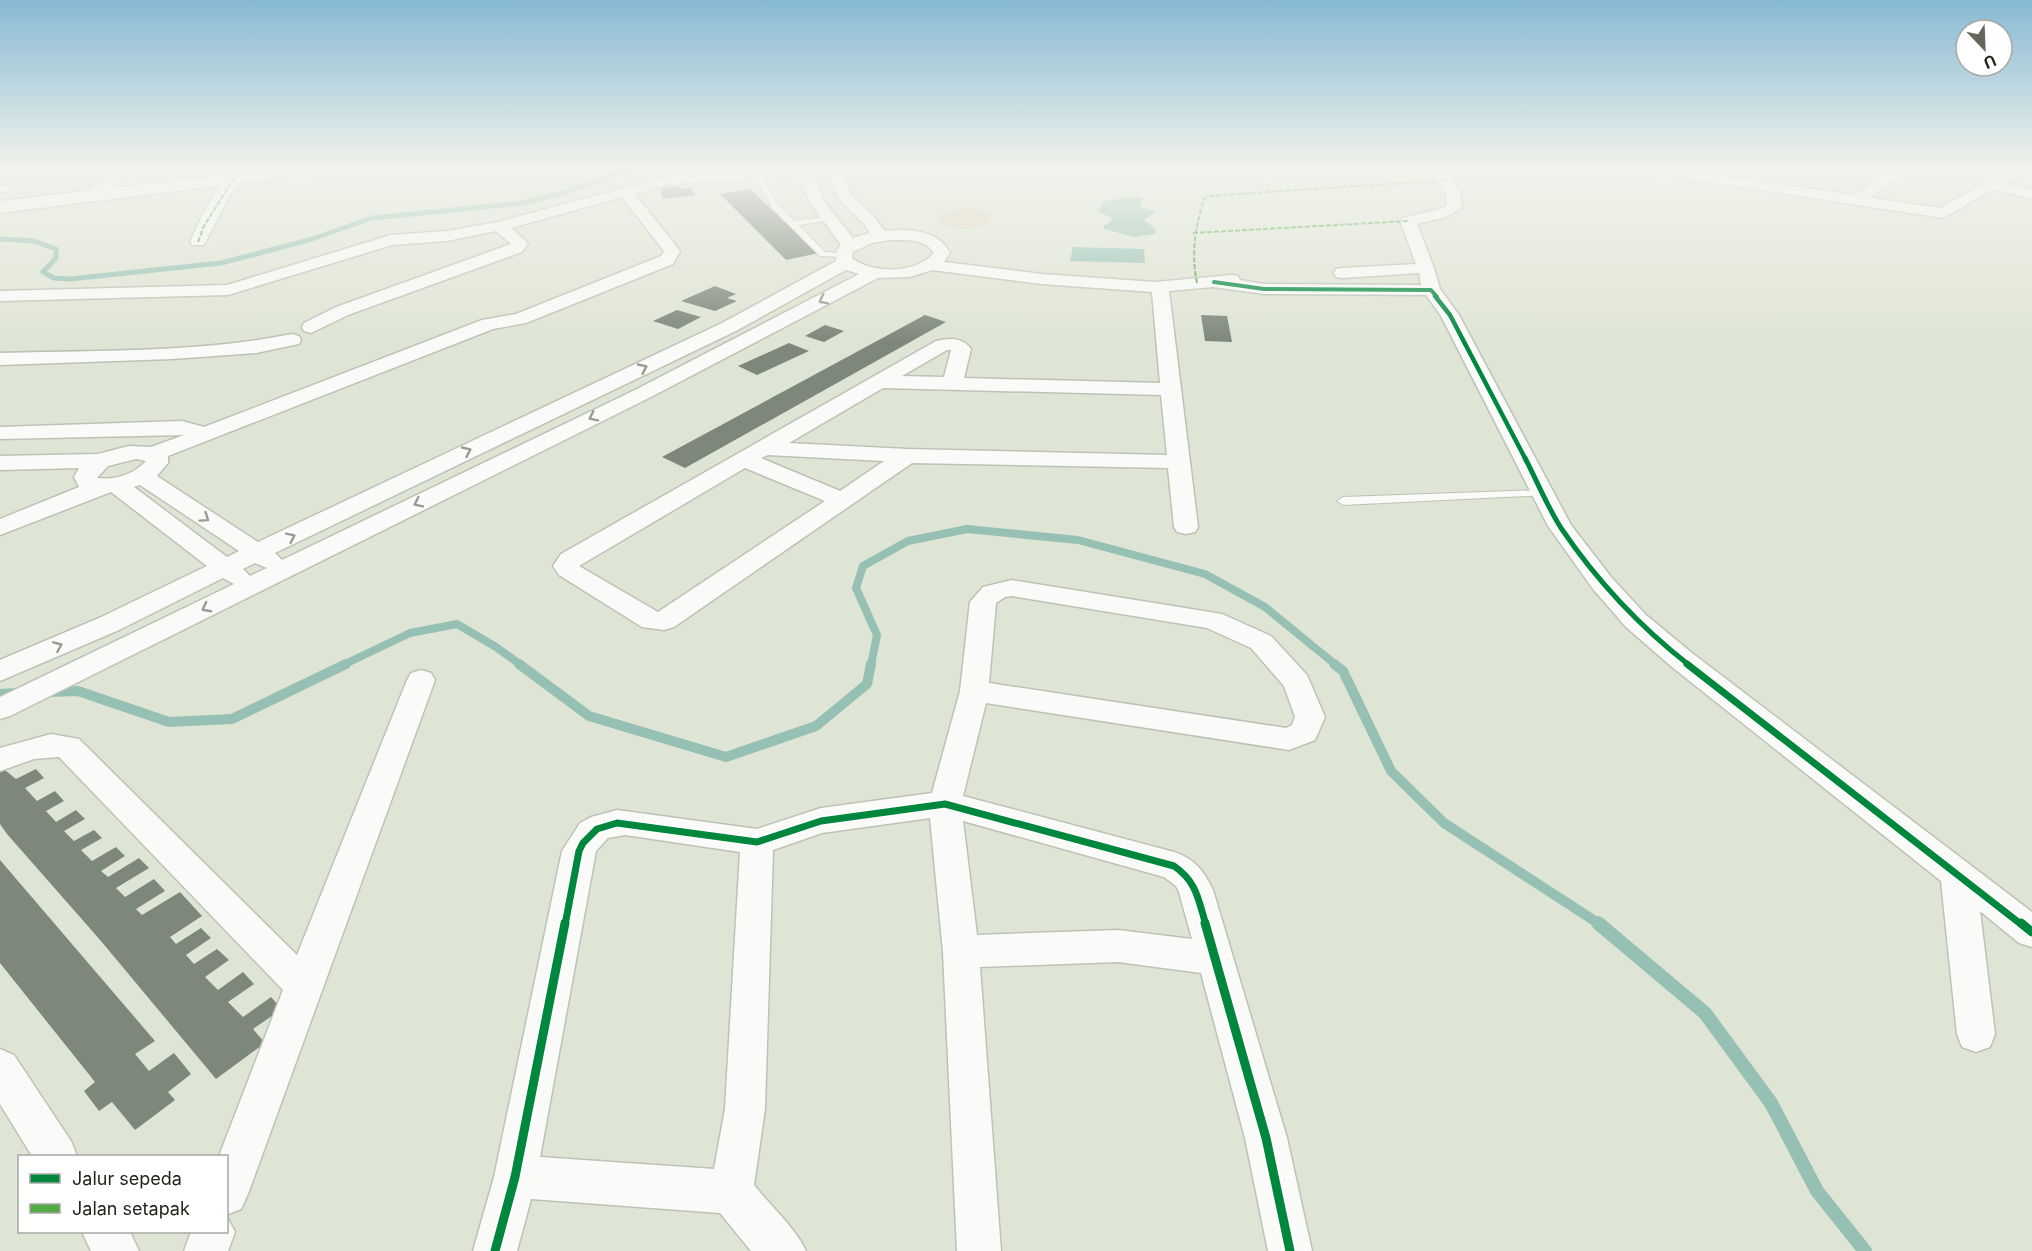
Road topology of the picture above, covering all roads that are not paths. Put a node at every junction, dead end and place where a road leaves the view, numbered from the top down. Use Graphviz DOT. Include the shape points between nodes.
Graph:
graph roads {
  1 [pos="204,226"];
  2 [pos="497,226"];
  3 [pos="499,226"];
  4 [pos="653,226"];
  5 [pos="795,226"];
  6 [pos="832,226"];
  7 [pos="875,226"];
  8 [pos="1410,226"];
  9 [pos="880,236"];
  10 [pos="198,242"];
  11 [pos="846,255"];
  12 [pos="931,265"];
  13 [pos="875,273"];
  14 [pos="1429,279"];
  15 [pos="1156,287"];
  16 [pos="0,296"];
  17 [pos="0,359"];
  18 [pos="881,382"];
  19 [pos="953,382"];
  20 [pos="1170,389"];
  21 [pos="0,433"];
  22 [pos="212,440"];
  23 [pos="767,448"];
  24 [pos="907,456"];
  25 [pos="746,459"];
  26 [pos="102,461"];
  27 [pos="1178,462"];
  28 [pos="0,463"];
  29 [pos="149,466"];
  30 [pos="109,485"];
  31 [pos="1543,493"];
  32 [pos="842,500"];
  33 [pos="1343,501"];
  34 [pos="1186,526"];
  35 [pos="0,528"];
  36 [pos="256,553"];
  37 [pos="226,568"];
  38 [pos="285,568"];
  39 [pos="249,585"];
  40 [pos="2,670"];
  41 [pos="421,680"];
  42 [pos="974,691"];
  43 [pos="0,709"];
  44 [pos="0,760"];
  45 [pos="945,804"];
  46 [pos="757,842"];
  47 [pos="1958,876"];
  48 [pos="2032,932"];
  49 [pos="961,952"];
  50 [pos="1214,960"];
  51 [pos="303,986"];
  52 [pos="1976,1034"];
  53 [pos="0,1068"];
  54 [pos="55,1155"];
  55 [pos="515,1177"];
  56 [pos="228,1189"];
  57 [pos="731,1192"];
  58 [pos="105,1233"];
  59 [pos="213,1233"];
  60 [pos="117,1251"];
  61 [pos="206,1251"];
  62 [pos="495,1251"];
  63 [pos="784,1251"];
  64 [pos="979,1251"];
  65 [pos="1290,1251"];
  1 -- 10 [label="street"];
  2 -- 16 [label="street" via="384,242 228,290"];
  3 -- 17 [label="street" via="520,243 518,247 290,332 287,337 292,340 256,347 182,352"];
  4 -- 22 [label="street" via="672,251 671,257 661,263 520,319 502,331"];
  5 -- 11 [label="lane" via="823,254"];
  6 -- 11 [label="street"];
  7 -- 9 [label="street"];
  8 -- 14 [label="street"];
  9 -- 11 [label="street"];
  9 -- 12 [label="street" via="910,236 934,242 942,253"];
  11 -- 13 [label="street" via="863,271"];
  36 -- 11 [label="street, one-way" via="729,327"];
  12 -- 13 [label="street" via="906,273"];
  12 -- 15 [label="street" via="1042,279"];
  13 -- 38 [label="street, one-way" via="642,394"];
  14 -- 15 [label="street" via="1264,289 1214,282"];
  14 -- 31 [label="street"];
  15 -- 20 [label="street" via="1162,291"];
  18 -- 19 [label="street"];
  18 -- 19 [label="street" via="939,346 953,344 961,349"];
  18 -- 23 [label="street"];
  19 -- 20 [label="street"];
  20 -- 27 [label="street"];
  21 -- 22 [label="street" via="182,427"];
  22 -- 29 [label="street"];
  23 -- 24 [label="street"];
  23 -- 25 [label="street"];
  24 -- 27 [label="street"];
  24 -- 32 [label="street"];
  25 -- 32 [label="street"];
  25 -- 32 [label="street" via="570,559 567,568 652,621 661,622"];
  26 -- 28 [label="street"];
  26 -- 29 [label="street" via="136,452"];
  26 -- 30 [label="street" via="85,477 93,484"];
  27 -- 34 [label="street"];
  29 -- 30 [label="street"];
  29 -- 36 [label="street, one-way"];
  30 -- 35 [label="street"];
  30 -- 37 [label="street"];
  31 -- 33 [label="lane"];
  31 -- 47 [label="street" via="1560,526 1636,621"];
  36 -- 37 [label="street"];
  36 -- 38 [label="street"];
  37 -- 39 [label="street"];
  40 -- 37 [label="street, one-way"];
  38 -- 39 [label="street"];
  39 -- 43 [label="street, one-way"];
  41 -- 51 [label="street"];
  42 -- 42 [label="street" via="983,602 998,590 1012,588 1213,620 1260,642 1297,682 1310,717 1304,732 1289,740"];
  42 -- 45 [label="street"];
  44 -- 51 [label="street" via="44,746 68,747"];
  45 -- 46 [label="street" via="839,818"];
  45 -- 49 [label="street"];
  45 -- 50 [label="street" via="1181,869 1196,890"];
  46 -- 55 [label="street" via="625,822 597,827 584,840 577,859"];
  46 -- 57 [label="street" via="745,1109"];
  47 -- 48 [label="street"];
  47 -- 52 [label="street"];
  49 -- 50 [label="street" via="1120,946"];
  49 -- 64 [label="street"];
  50 -- 65 [label="street" via="1266,1138"];
  51 -- 56 [label="street"];
  53 -- 54 [label="street"];
  55 -- 57 [label="street"];
  55 -- 62 [label="street"];
  57 -- 63 [label="street"];
  58 -- 60 [label="street"];
  59 -- 61 [label="street"];
}
